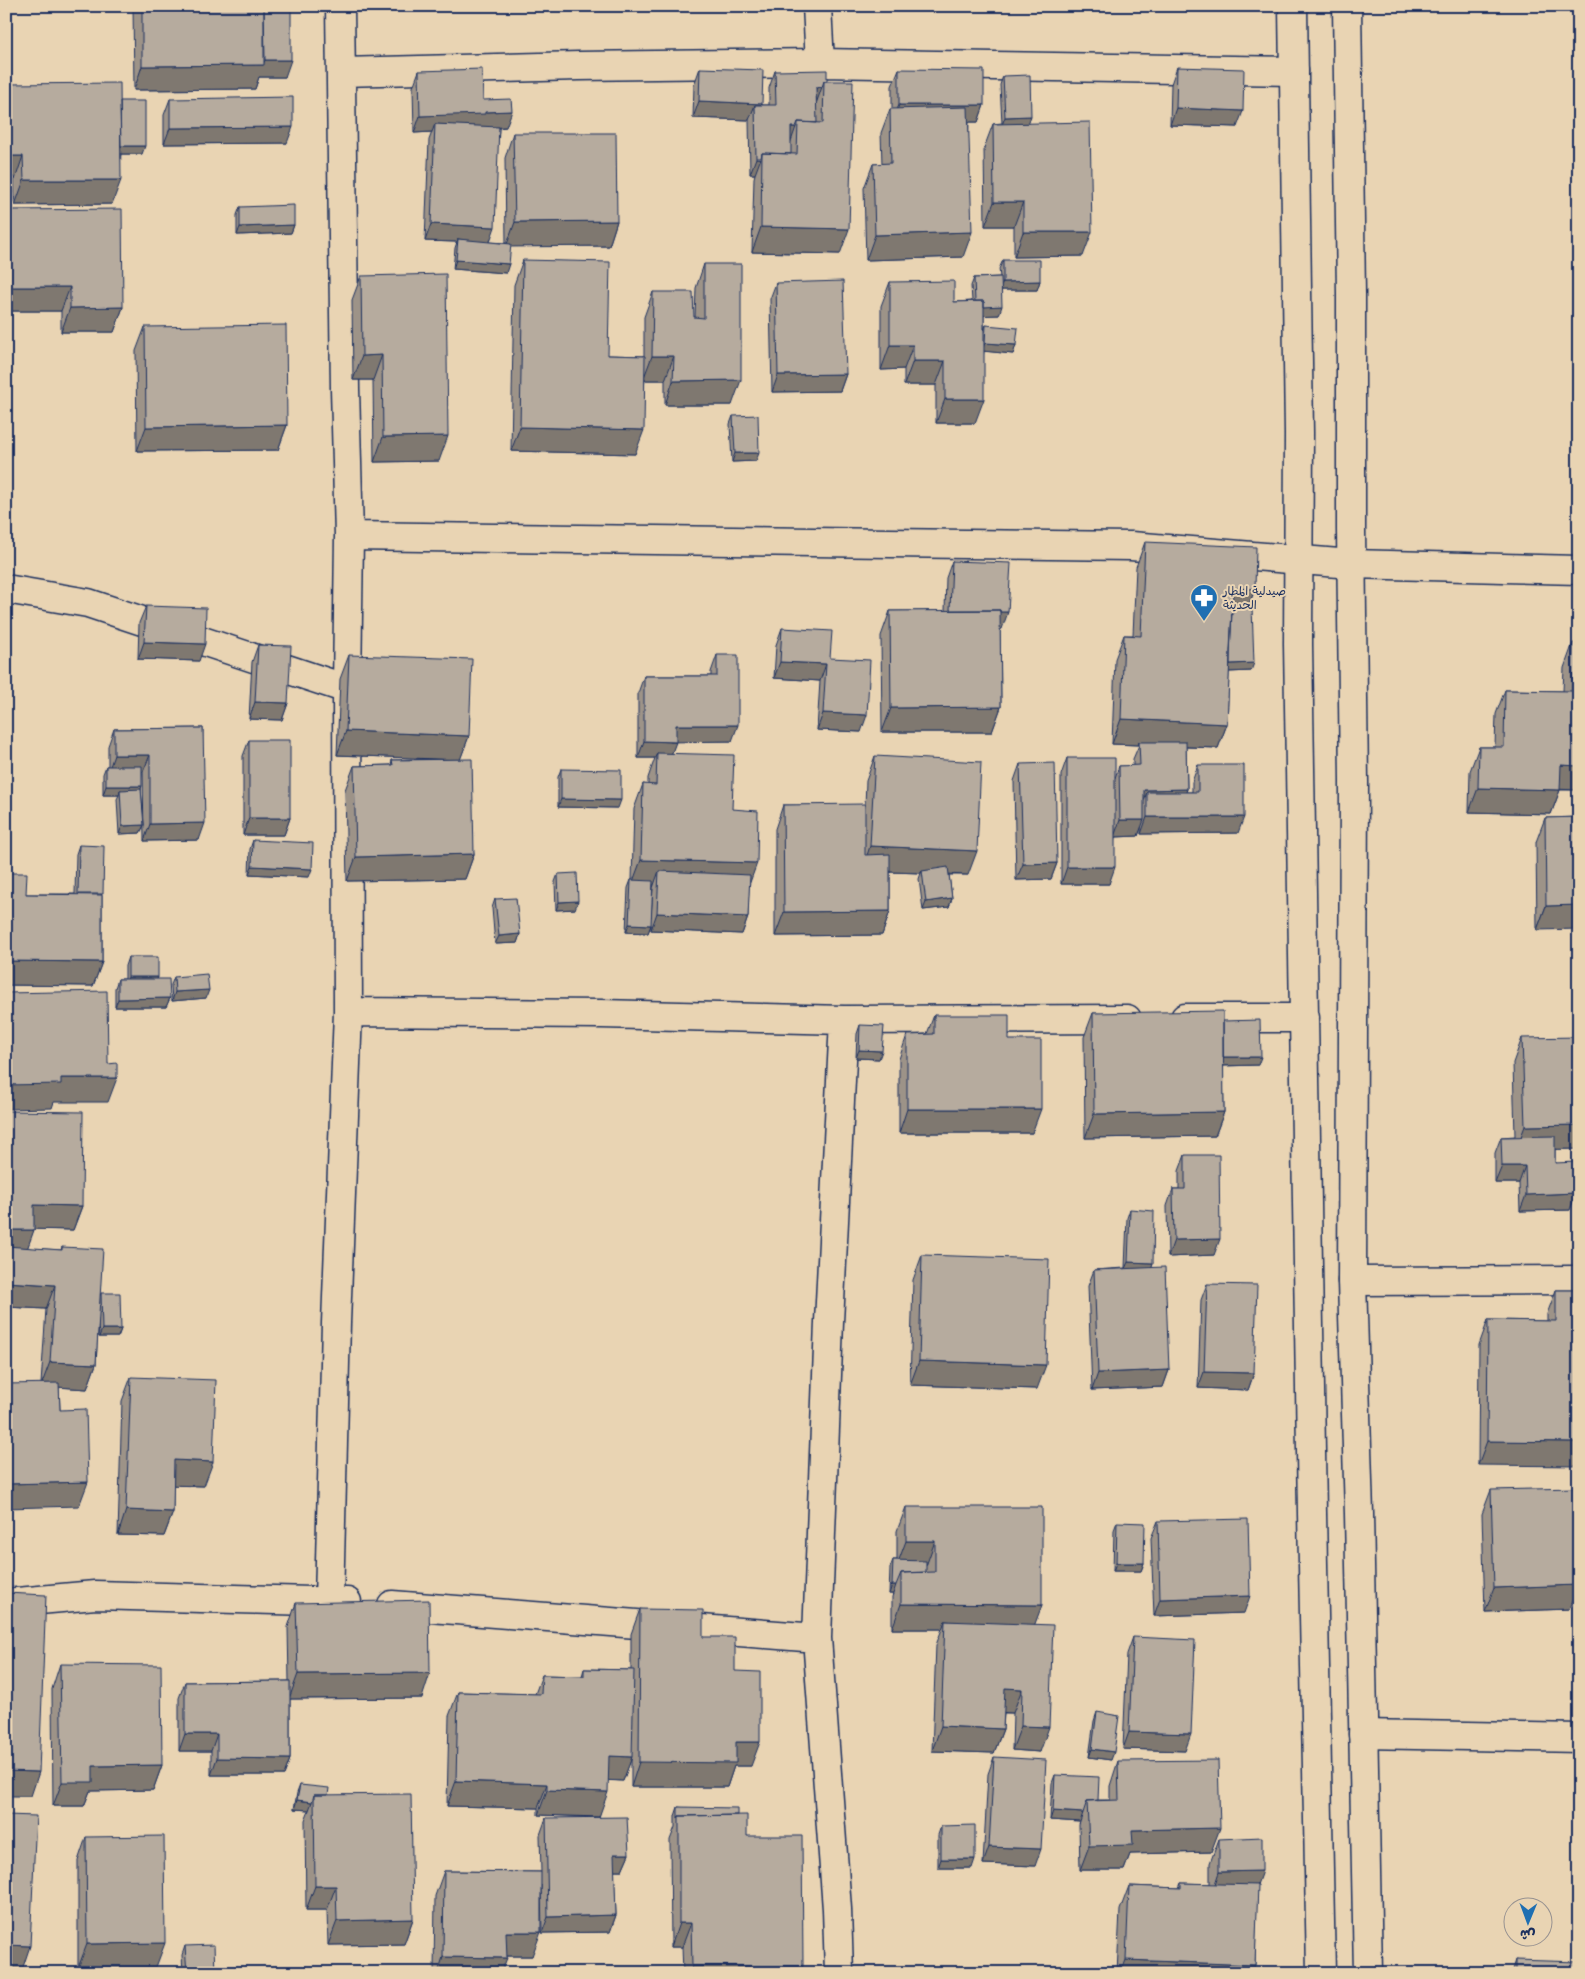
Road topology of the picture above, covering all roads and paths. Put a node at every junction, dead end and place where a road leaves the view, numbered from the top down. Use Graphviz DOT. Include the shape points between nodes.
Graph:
graph roads {
  1 [pos="340,6"];
  2 [pos="817,6"];
  3 [pos="1293,6"];
  4 [pos="1347,6"];
  5 [pos="820,63"];
  6 [pos="1294,71"];
  7 [pos="342,72"];
  8 [pos="350,536"];
  9 [pos="1298,558"];
  10 [pos="1351,564"];
  11 [pos="1579,570"];
  12 [pos="6,589"];
  13 [pos="348,689"];
  14 [pos="348,1012"];
  15 [pos="1305,1018"];
  16 [pos="844,1020"];
  17 [pos="1579,1280"];
  18 [pos="1352,1281"];
  19 [pos="329,1601"];
  20 [pos="6,1603"];
  21 [pos="817,1638"];
  22 [pos="1363,1734"];
  23 [pos="1579,1738"];
  24 [pos="839,1973"];
  25 [pos="1321,1973"];
  26 [pos="1368,1973"];
  1 -- 7 [label="street"];
  2 -- 5 [label="street"];
  3 -- 6 [label="street"];
  4 -- 10 [label="street"];
  5 -- 6 [label="street"];
  5 -- 7 [label="street"];
  6 -- 9 [label="street"];
  7 -- 8 [label="street"];
  8 -- 9 [label="street" via="1130,546"];
  8 -- 13 [label="street"];
  9 -- 10 [label="street"];
  9 -- 15 [label="street"];
  10 -- 11 [label="street"];
  10 -- 18 [label="street" via="1354,907"];
  12 -- 13 [label="street" via="88,603"];
  13 -- 14 [label="street"];
  14 -- 16 [label="street"];
  14 -- 19 [label="street"];
  15 -- 16 [label="street"];
  15 -- 25 [label="street"];
  16 -- 21 [label="street"];
  17 -- 18 [label="street"];
  18 -- 22 [label="street"];
  19 -- 20 [label="street" via="96,1595"];
  19 -- 21 [label="street"];
  21 -- 24 [label="street"];
  22 -- 23 [label="street"];
  22 -- 26 [label="street"];
}
